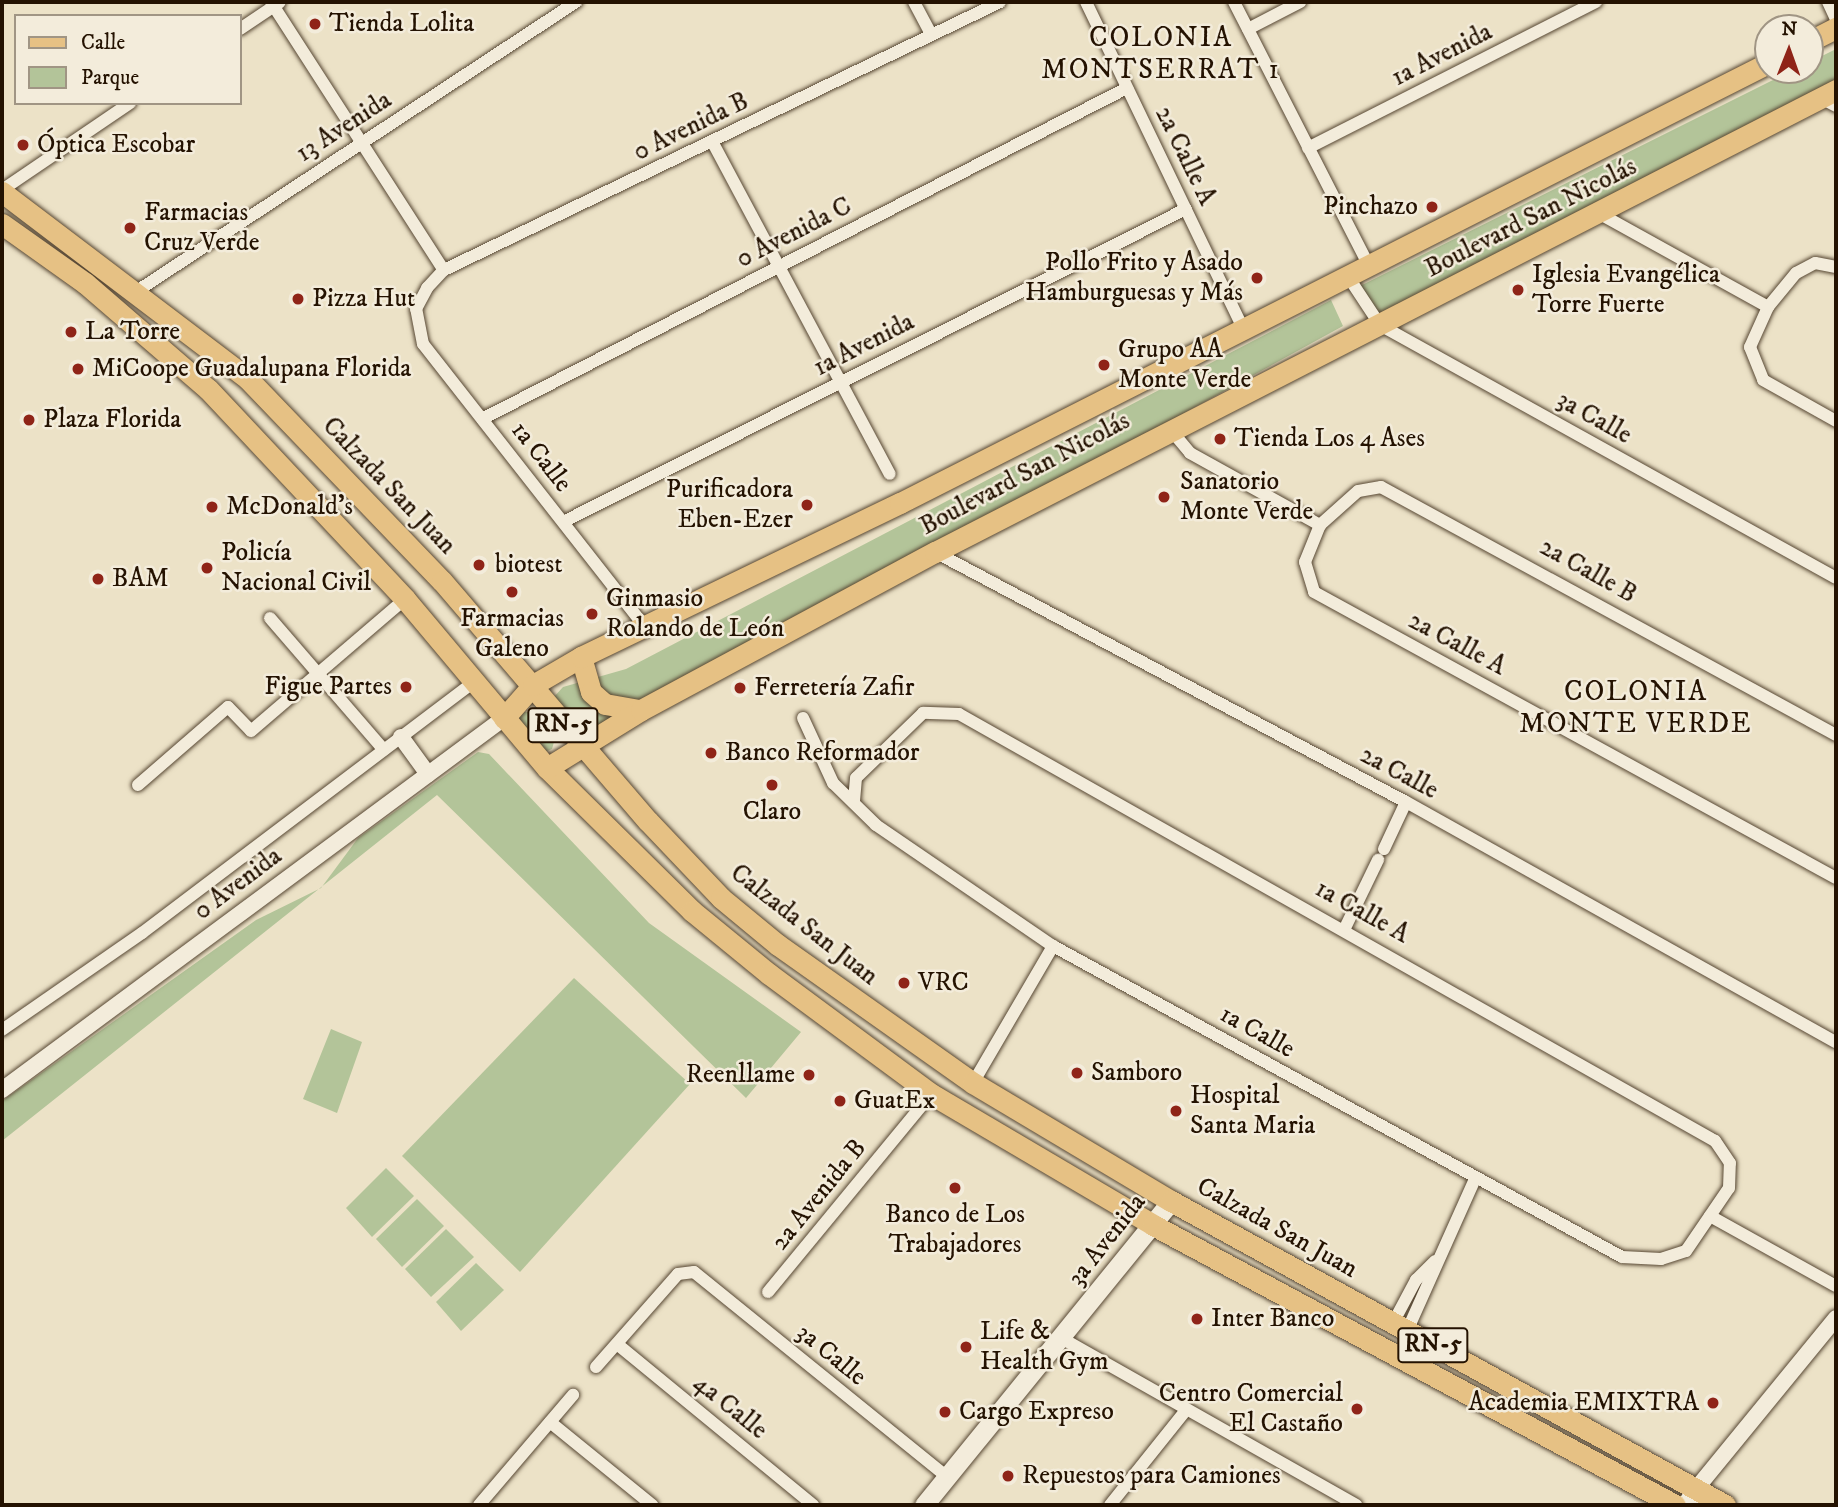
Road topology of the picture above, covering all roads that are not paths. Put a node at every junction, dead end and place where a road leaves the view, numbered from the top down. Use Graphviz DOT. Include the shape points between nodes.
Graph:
graph roads {
  1 [pos="576,2"];
  2 [pos="914,2"];
  3 [pos="1000,2"];
  4 [pos="1086,2"];
  5 [pos="1234,2"];
  6 [pos="1300,2"];
  7 [pos="1596,2"];
  8 [pos="1828,2"];
  9 [pos="275,3"];
  10 [pos="1836,19"];
  11 [pos="242,28"];
  12 [pos="1248,29"];
  13 [pos="931,34"];
  14 [pos="1754,70"];
  15 [pos="1127,88"];
  16 [pos="1831,98"];
  17 [pos="127,105"];
  18 [pos="362,143"];
  19 [pos="713,143"];
  20 [pos="1308,148"];
  21 [pos="2,191"];
  22 [pos="1186,209"];
  23 [pos="1602,215"];
  24 [pos="2,224"];
  25 [pos="1368,266"];
  26 [pos="778,267"];
  27 [pos="1836,267"];
  28 [pos="444,270"];
  29 [pos="1349,278"];
  30 [pos="137,291"];
  31 [pos="1768,307"];
  32 [pos="416,309"];
  33 [pos="1380,325"];
  34 [pos="1244,330"];
  35 [pos="150,341"];
  36 [pos="248,379"];
  37 [pos="839,383"];
  38 [pos="482,419"];
  39 [pos="1836,421"];
  40 [pos="1170,429"];
  41 [pos="890,474"];
  42 [pos="563,522"];
  43 [pos="1321,525"];
  44 [pos="935,552"];
  45 [pos="1836,578"];
  46 [pos="405,599"];
  47 [pos="271,618"];
  48 [pos="645,626"];
  49 [pos="581,657"];
  50 [pos="316,675"];
  51 [pos="474,682"];
  52 [pos="533,685"];
  53 [pos="641,710"];
  54 [pos="504,718"];
  55 [pos="803,718"];
  56 [pos="1836,735"];
  57 [pos="401,737"];
  58 [pos="579,745"];
  59 [pos="384,750"];
  60 [pos="547,768"];
  61 [pos="428,774"];
  62 [pos="138,785"];
  63 [pos="854,800"];
  64 [pos="1406,802"];
  65 [pos="1836,878"];
  66 [pos="1345,928"];
  67 [pos="1053,946"];
  68 [pos="2,1030"];
  69 [pos="1836,1042"];
  70 [pos="972,1083"];
  71 [pos="2,1090"];
  72 [pos="932,1094"];
  73 [pos="1475,1179"];
  74 [pos="1171,1201"];
  75 [pos="1710,1216"];
  76 [pos="1153,1225"];
  77 [pos="1836,1286"];
  78 [pos="768,1292"];
  79 [pos="1836,1318"];
  80 [pos="1400,1327"];
  81 [pos="1063,1339"];
  82 [pos="617,1344"];
  83 [pos="596,1367"];
  84 [pos="573,1395"];
  85 [pos="1186,1410"];
  86 [pos="550,1422"];
  87 [pos="947,1478"];
  88 [pos="1691,1497"];
  89 [pos="479,1505"];
  90 [pos="652,1505"];
  91 [pos="813,1505"];
  92 [pos="924,1505"];
  93 [pos="1110,1505"];
  94 [pos="1356,1505"];
  95 [pos="1675,1505"];
  96 [pos="1725,1505"];
  1 -- 18 [label="street, 13 Avenida"];
  2 -- 13 [label="street"];
  3 -- 13 [label="street, 0 Avenida B"];
  4 -- 15 [label="street, 2a Calle A"];
  5 -- 12 [label="street"];
  6 -- 12 [label="street"];
  7 -- 20 [label="street, 1a Avenida"];
  8 -- 10 [label="street"];
  9 -- 11 [label="street"];
  9 -- 18 [label="street"];
  12 -- 20 [label="street"];
  13 -- 19 [label="street, 0 Avenida B"];
  14 -- 25 [label="main road, Boulevard San Nicolás"];
  15 -- 22 [label="street, 2a Calle A"];
  15 -- 26 [label="street, 0 Avenida C"];
  16 -- 23 [label="main road, Boulevard San Nicolás"];
  17 -- 21 [label="street"];
  18 -- 28 [label="street"];
  18 -- 30 [label="street, 13 Avenida"];
  19 -- 26 [label="street"];
  19 -- 28 [label="street, 0 Avenida B"];
  20 -- 25 [label="street"];
  21 -- 30 [label="main road, Calzada San Juan / RN-5"];
  22 -- 34 [label="street, 2a Calle A"];
  22 -- 37 [label="street, 1a Avenida"];
  23 -- 31 [label="street"];
  23 -- 33 [label="main road, Boulevard San Nicolás"];
  24 -- 35 [label="main road, RN-5"];
  25 -- 29 [label="main road, Boulevard San Nicolás"];
  26 -- 37 [label="street"];
  26 -- 38 [label="street, 0 Avenida C"];
  27 -- 31 [label="street" via="1805,267"];
  28 -- 32 [label="street, 0 Avenida B"];
  29 -- 33 [label="street, 3a Calle"];
  29 -- 34 [label="main road, Boulevard San Nicolás"];
  30 -- 36 [label="main road, Calzada San Juan / RN-5"];
  31 -- 39 [label="street" via="1751,340 1757,371"];
  32 -- 38 [label="street, 1a Calle" via="423,344"];
  33 -- 40 [label="main road, Boulevard San Nicolás"];
  33 -- 45 [label="street, 3a Calle"];
  34 -- 48 [label="main road, Boulevard San Nicolás"];
  35 -- 36 [label="main road" via="170,337 223,374"];
  35 -- 46 [label="main road, RN-5" via="244,425"];
  36 -- 52 [label="main road, Calzada San Juan / RN-5"];
  37 -- 41 [label="street"];
  37 -- 42 [label="street, 1a Avenida"];
  38 -- 42 [label="street, 1a Calle"];
  40 -- 43 [label="street" via="1190,453"];
  40 -- 44 [label="main road, Boulevard San Nicolás"];
  42 -- 48 [label="street, 1a Calle"];
  43 -- 56 [label="street, 2a Calle B" via="1369,487 1409,498"];
  43 -- 65 [label="street, 2a Calle A" via="1305,562 1314,592"];
  44 -- 53 [label="main road, Boulevard San Nicolás"];
  44 -- 64 [label="street, 2a Calle"];
  46 -- 50 [label="street"];
  46 -- 51 [label="main road, RN-5"];
  47 -- 50 [label="street"];
  48 -- 49 [label="main road, Boulevard San Nicolás"];
  49 -- 52 [label="main road, Boulevard San Nicolás"];
  49 -- 53 [label="main road" via="591,692 605,704"];
  50 -- 59 [label="street"];
  50 -- 62 [label="street" via="251,731 228,707"];
  51 -- 54 [label="main road, RN-5"];
  51 -- 57 [label="street"];
  52 -- 54 [label="main road, Boulevard San Nicolás"];
  52 -- 58 [label="main road, Calzada San Juan / RN-5"];
  53 -- 58 [label="main road, Boulevard San Nicolás"];
  54 -- 60 [label="main road, RN-5"];
  54 -- 61 [label="street, 0 Avenida"];
  55 -- 63 [label="street, 1a Calle" via="833,783"];
  57 -- 59 [label="street"];
  57 -- 61 [label="street"];
  58 -- 60 [label="main road, Boulevard San Nicolás"];
  58 -- 70 [label="main road, Calzada San Juan / RN-5" via="721,898"];
  59 -- 68 [label="street"];
  60 -- 72 [label="main road, RN-5" via="692,911"];
  61 -- 71 [label="street, 0 Avenida"];
  63 -- 66 [label="street, 1a Calle A" via="856,778 923,713 960,714"];
  63 -- 67 [label="street, 1a Calle" via="876,825"];
  64 -- 66 [label="street"];
  64 -- 69 [label="street, 2a Calle"];
  66 -- 75 [label="street, 1a Calle A" via="1716,1141 1730,1163 1729,1188"];
  67 -- 70 [label="street"];
  67 -- 73 [label="street, 1a Calle"];
  70 -- 74 [label="main road, Calzada San Juan / RN-5"];
  72 -- 76 [label="main road, RN-5"];
  72 -- 78 [label="street, 2a Avenida B"];
  73 -- 75 [label="street, 1a Calle" via="1622,1257 1661,1259 1686,1251"];
  73 -- 80 [label="street"];
  74 -- 76 [label="main road, 3a Avenida"];
  74 -- 80 [label="main road, Calzada San Juan / RN-5"];
  75 -- 77 [label="street"];
  76 -- 81 [label="main road, 3a Avenida"];
  76 -- 95 [label="main road, RN-5"];
  79 -- 88 [label="street"];
  80 -- 88 [label="main road, Calzada San Juan / RN-5"];
  81 -- 85 [label="street"];
  81 -- 87 [label="main road, 3a Avenida"];
  82 -- 83 [label="street"];
  82 -- 87 [label="street, 3a Calle" via="685,1270"];
  82 -- 91 [label="street, 4a Calle"];
  84 -- 86 [label="street"];
  85 -- 93 [label="street"];
  85 -- 94 [label="street"];
  86 -- 89 [label="street"];
  86 -- 90 [label="street"];
  87 -- 92 [label="main road, 3a Avenida"];
  88 -- 96 [label="main road, Calzada San Juan / RN-5"];
}
